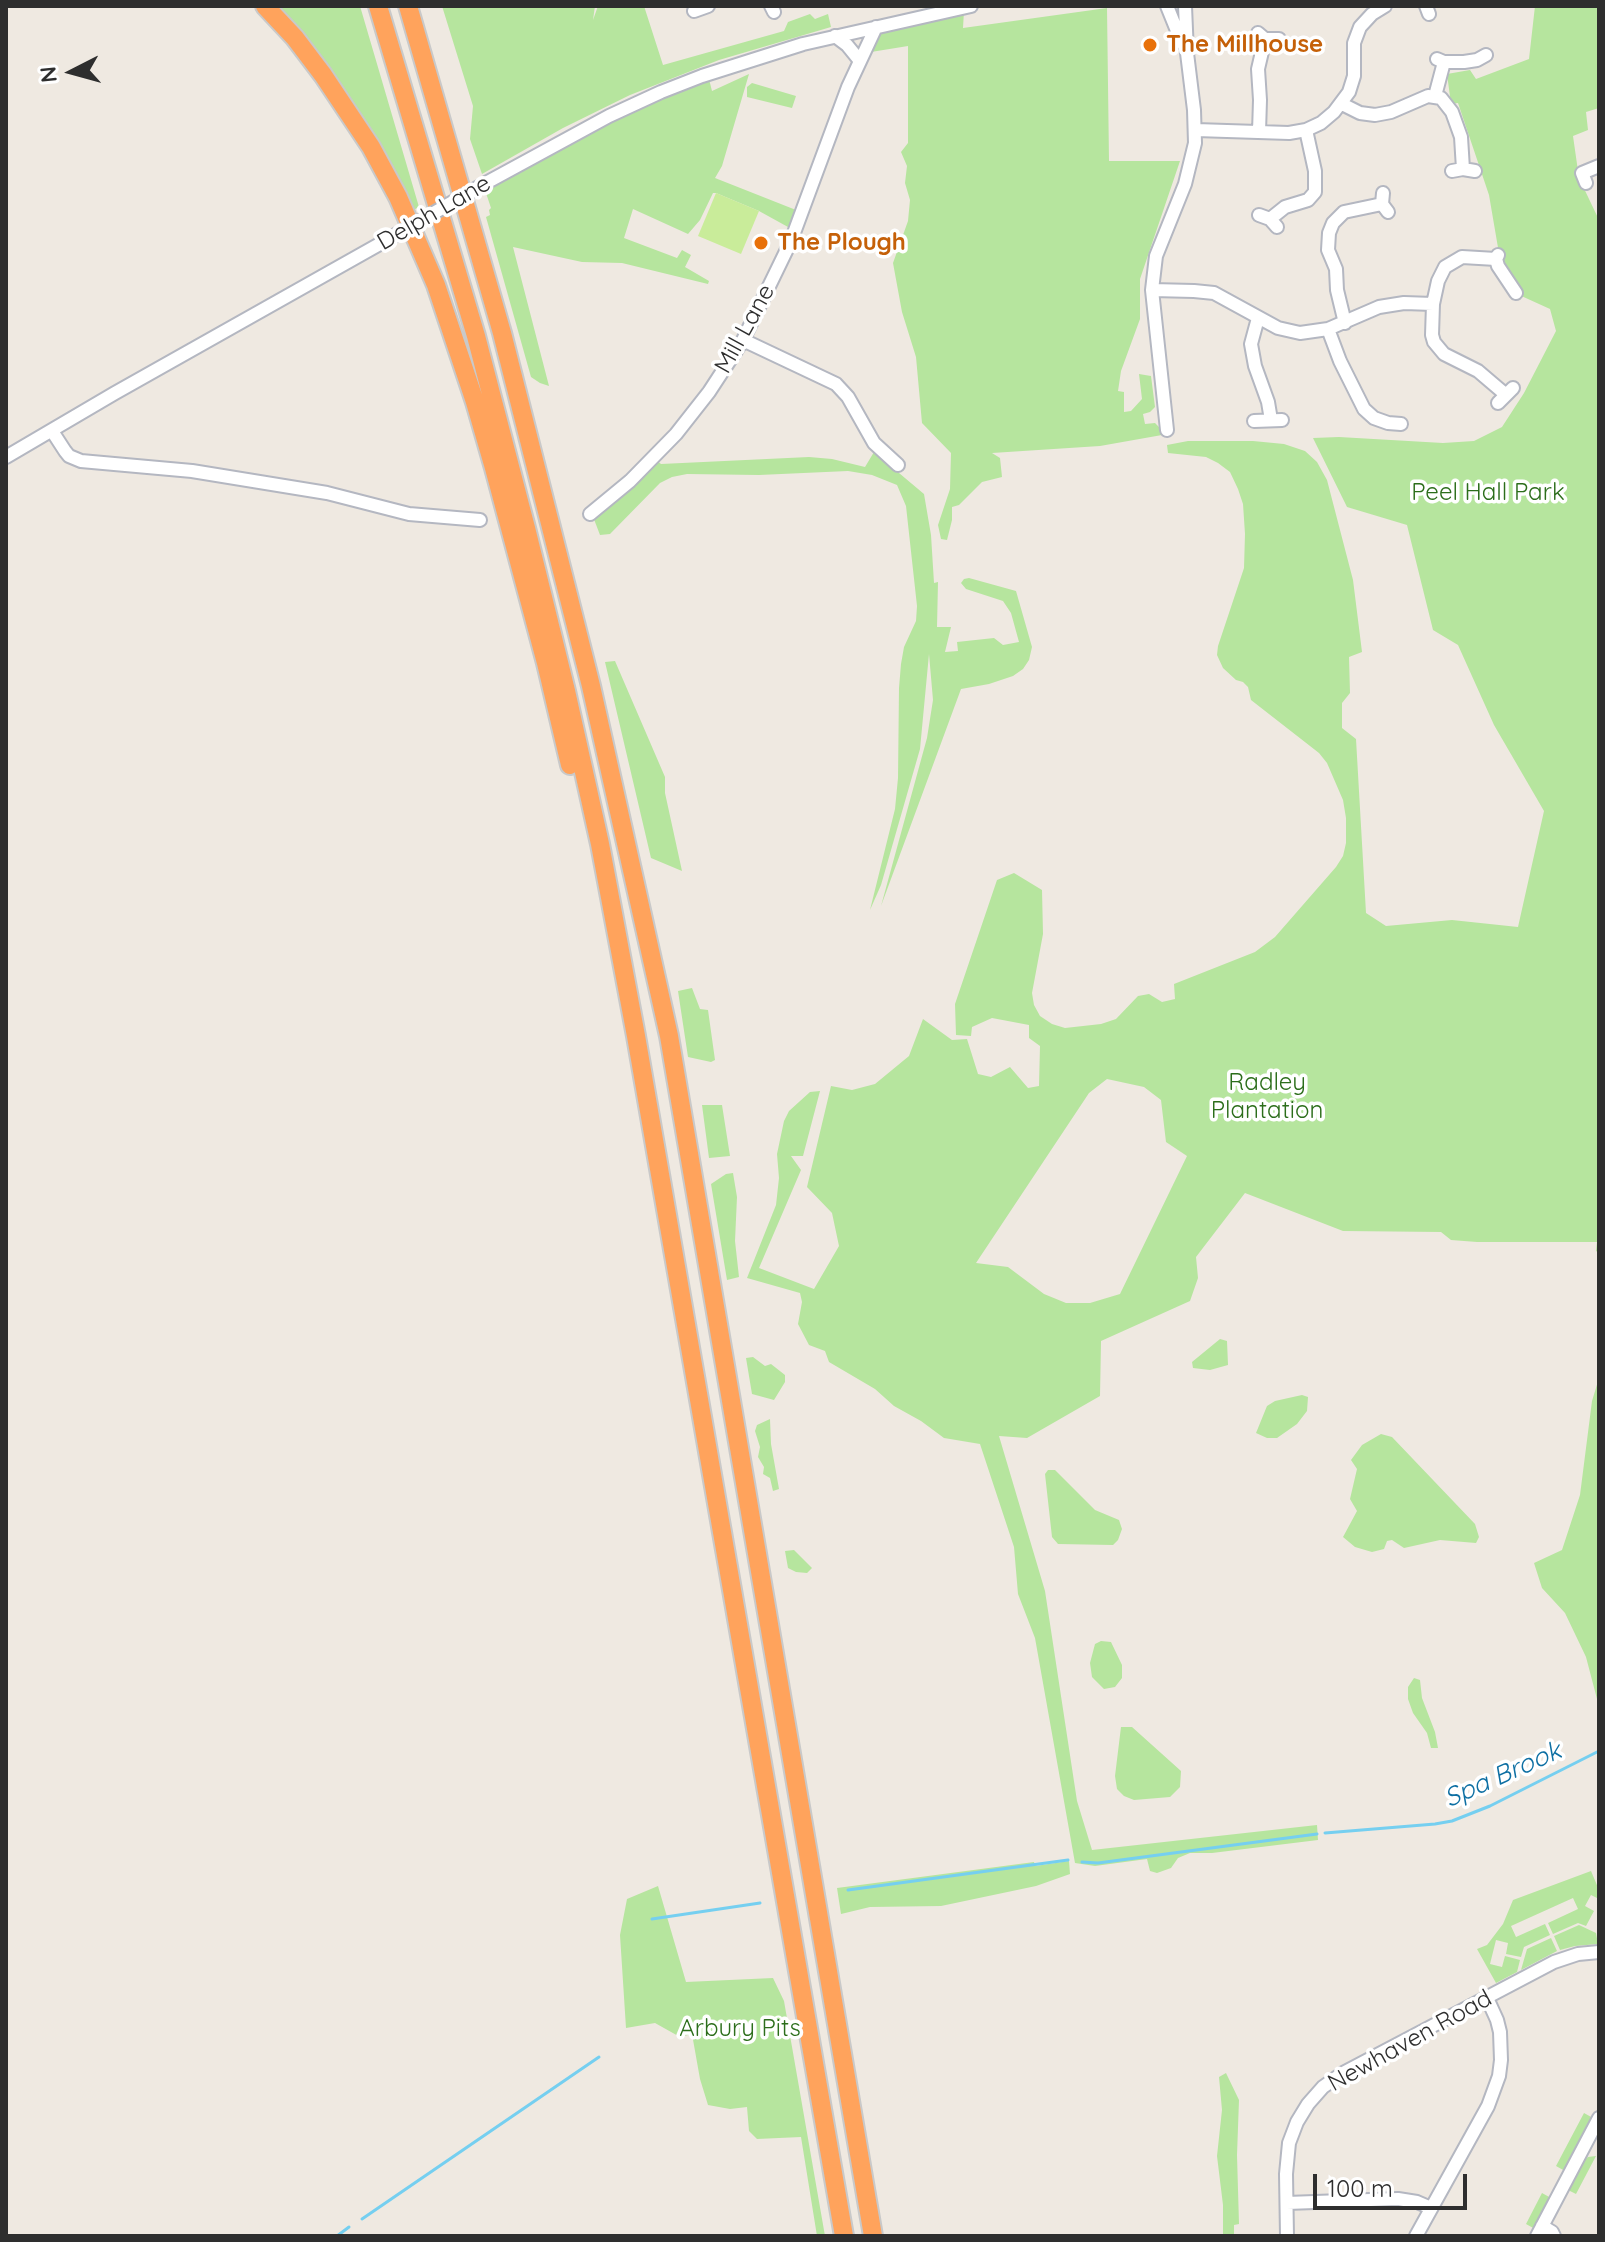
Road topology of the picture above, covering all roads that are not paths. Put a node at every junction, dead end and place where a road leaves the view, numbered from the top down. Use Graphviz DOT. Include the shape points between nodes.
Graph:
graph roads {
  1 [pos="265,6"];
  2 [pos="378,6"];
  3 [pos="406,6"];
  4 [pos="708,6"];
  5 [pos="971,6"];
  6 [pos="1167,6"];
  7 [pos="1185,6"];
  8 [pos="1385,6"];
  9 [pos="694,12"];
  10 [pos="876,27"];
  11 [pos="835,36"];
  12 [pos="1267,37"];
  13 [pos="1187,53"];
  14 [pos="1486,55"];
  15 [pos="860,61"];
  16 [pos="1435,96"];
  17 [pos="1342,104"];
  18 [pos="1196,130"];
  19 [pos="1306,130"];
  20 [pos="1259,132"];
  21 [pos="1593,164"];
  22 [pos="1463,171"];
  23 [pos="1586,183"];
  24 [pos="1384,203"];
  25 [pos="1269,221"];
  26 [pos="1152,290"];
  27 [pos="1516,293"];
  28 [pos="1433,304"];
  29 [pos="1258,318"];
  30 [pos="1345,323"];
  31 [pos="1328,329"];
  32 [pos="743,340"];
  33 [pos="1505,395"];
  34 [pos="1151,421"];
  35 [pos="1254,421"];
  36 [pos="1401,424"];
  37 [pos="52,431"];
  38 [pos="6,457"];
  39 [pos="898,465"];
  40 [pos="590,514"];
  41 [pos="480,520"];
  42 [pos="636,1036"];
  43 [pos="1599,1952"];
  44 [pos="1487,1998"];
  45 [pos="1599,2118"];
  46 [pos="1585,2145"];
  47 [pos="1599,2151"];
  48 [pos="1287,2203"];
  49 [pos="1431,2208"];
  50 [pos="1539,2231"];
  51 [pos="844,2236"];
  52 [pos="873,2236"];
  53 [pos="1287,2236"];
  54 [pos="1416,2236"];
  55 [pos="1554,2236"];
  1 -- 42 [label="highway" via="323,75 371,147 436,285 512,533"];
  2 -- 42 [label="highway" via="476,336 526,528 600,844"];
  3 -- 52 [label="highway" via="506,348 591,686 669,1036"];
  4 -- 9 [label="street"];
  5 -- 10 [label="street"];
  6 -- 13 [label="street"];
  7 -- 13 [label="street"];
  8 -- 17 [label="street" via="1365,20 1357,35 1354,76"];
  10 -- 11 [label="street"];
  10 -- 15 [label="street, Mill Lane"];
  11 -- 15 [label="street"];
  11 -- 37 [label="street, Delph Lane, bridge" via="661,92 563,140"];
  12 -- 20 [label="street" via="1258,69"];
  13 -- 18 [label="street"];
  14 -- 16 [label="street" via="1470,62 1441,60"];
  15 -- 32 [label="street, Mill Lane" via="791,241"];
  16 -- 17 [label="street" via="1375,115"];
  16 -- 22 [label="street" via="1456,121"];
  17 -- 19 [label="street"];
  18 -- 20 [label="street"];
  18 -- 26 [label="street" via="1190,170 1156,256"];
  19 -- 20 [label="street"];
  19 -- 25 [label="street" via="1315,192"];
  21 -- 23 [label="street" via="1582,173"];
  24 -- 30 [label="street" via="1344,212 1329,233"];
  26 -- 29 [label="street" via="1214,293"];
  26 -- 34 [label="street" via="1166,425"];
  27 -- 28 [label="street" via="1504,278 1498,256 1469,256 1450,263 1438,281"];
  28 -- 30 [label="street" via="1379,307"];
  28 -- 33 [label="street" via="1432,335 1438,348 1478,371"];
  29 -- 31 [label="street" via="1288,331"];
  29 -- 35 [label="street" via="1251,344 1276,420"];
  30 -- 31 [label="street"];
  31 -- 36 [label="street" via="1364,409 1374,418"];
  32 -- 39 [label="street" via="836,384 874,443"];
  32 -- 40 [label="street, Mill Lane" via="676,434"];
  37 -- 38 [label="street, Delph Lane"];
  37 -- 41 [label="street" via="69,456 81,461 192,471 327,493 409,514"];
  42 -- 51 [label="highway"];
  43 -- 44 [label="street, Newhaven Road" via="1563,1959"];
  44 -- 48 [label="street, Newhaven Road" via="1323,2087 1297,2122 1289,2143"];
  44 -- 49 [label="street" via="1500,2032 1499,2076"];
  45 -- 46 [label="street"];
  46 -- 47 [label="street"];
  46 -- 50 [label="street"];
  48 -- 49 [label="street" via="1398,2199"];
  48 -- 53 [label="street, Newhaven Road"];
  49 -- 54 [label="street"];
  50 -- 55 [label="street"];
}
